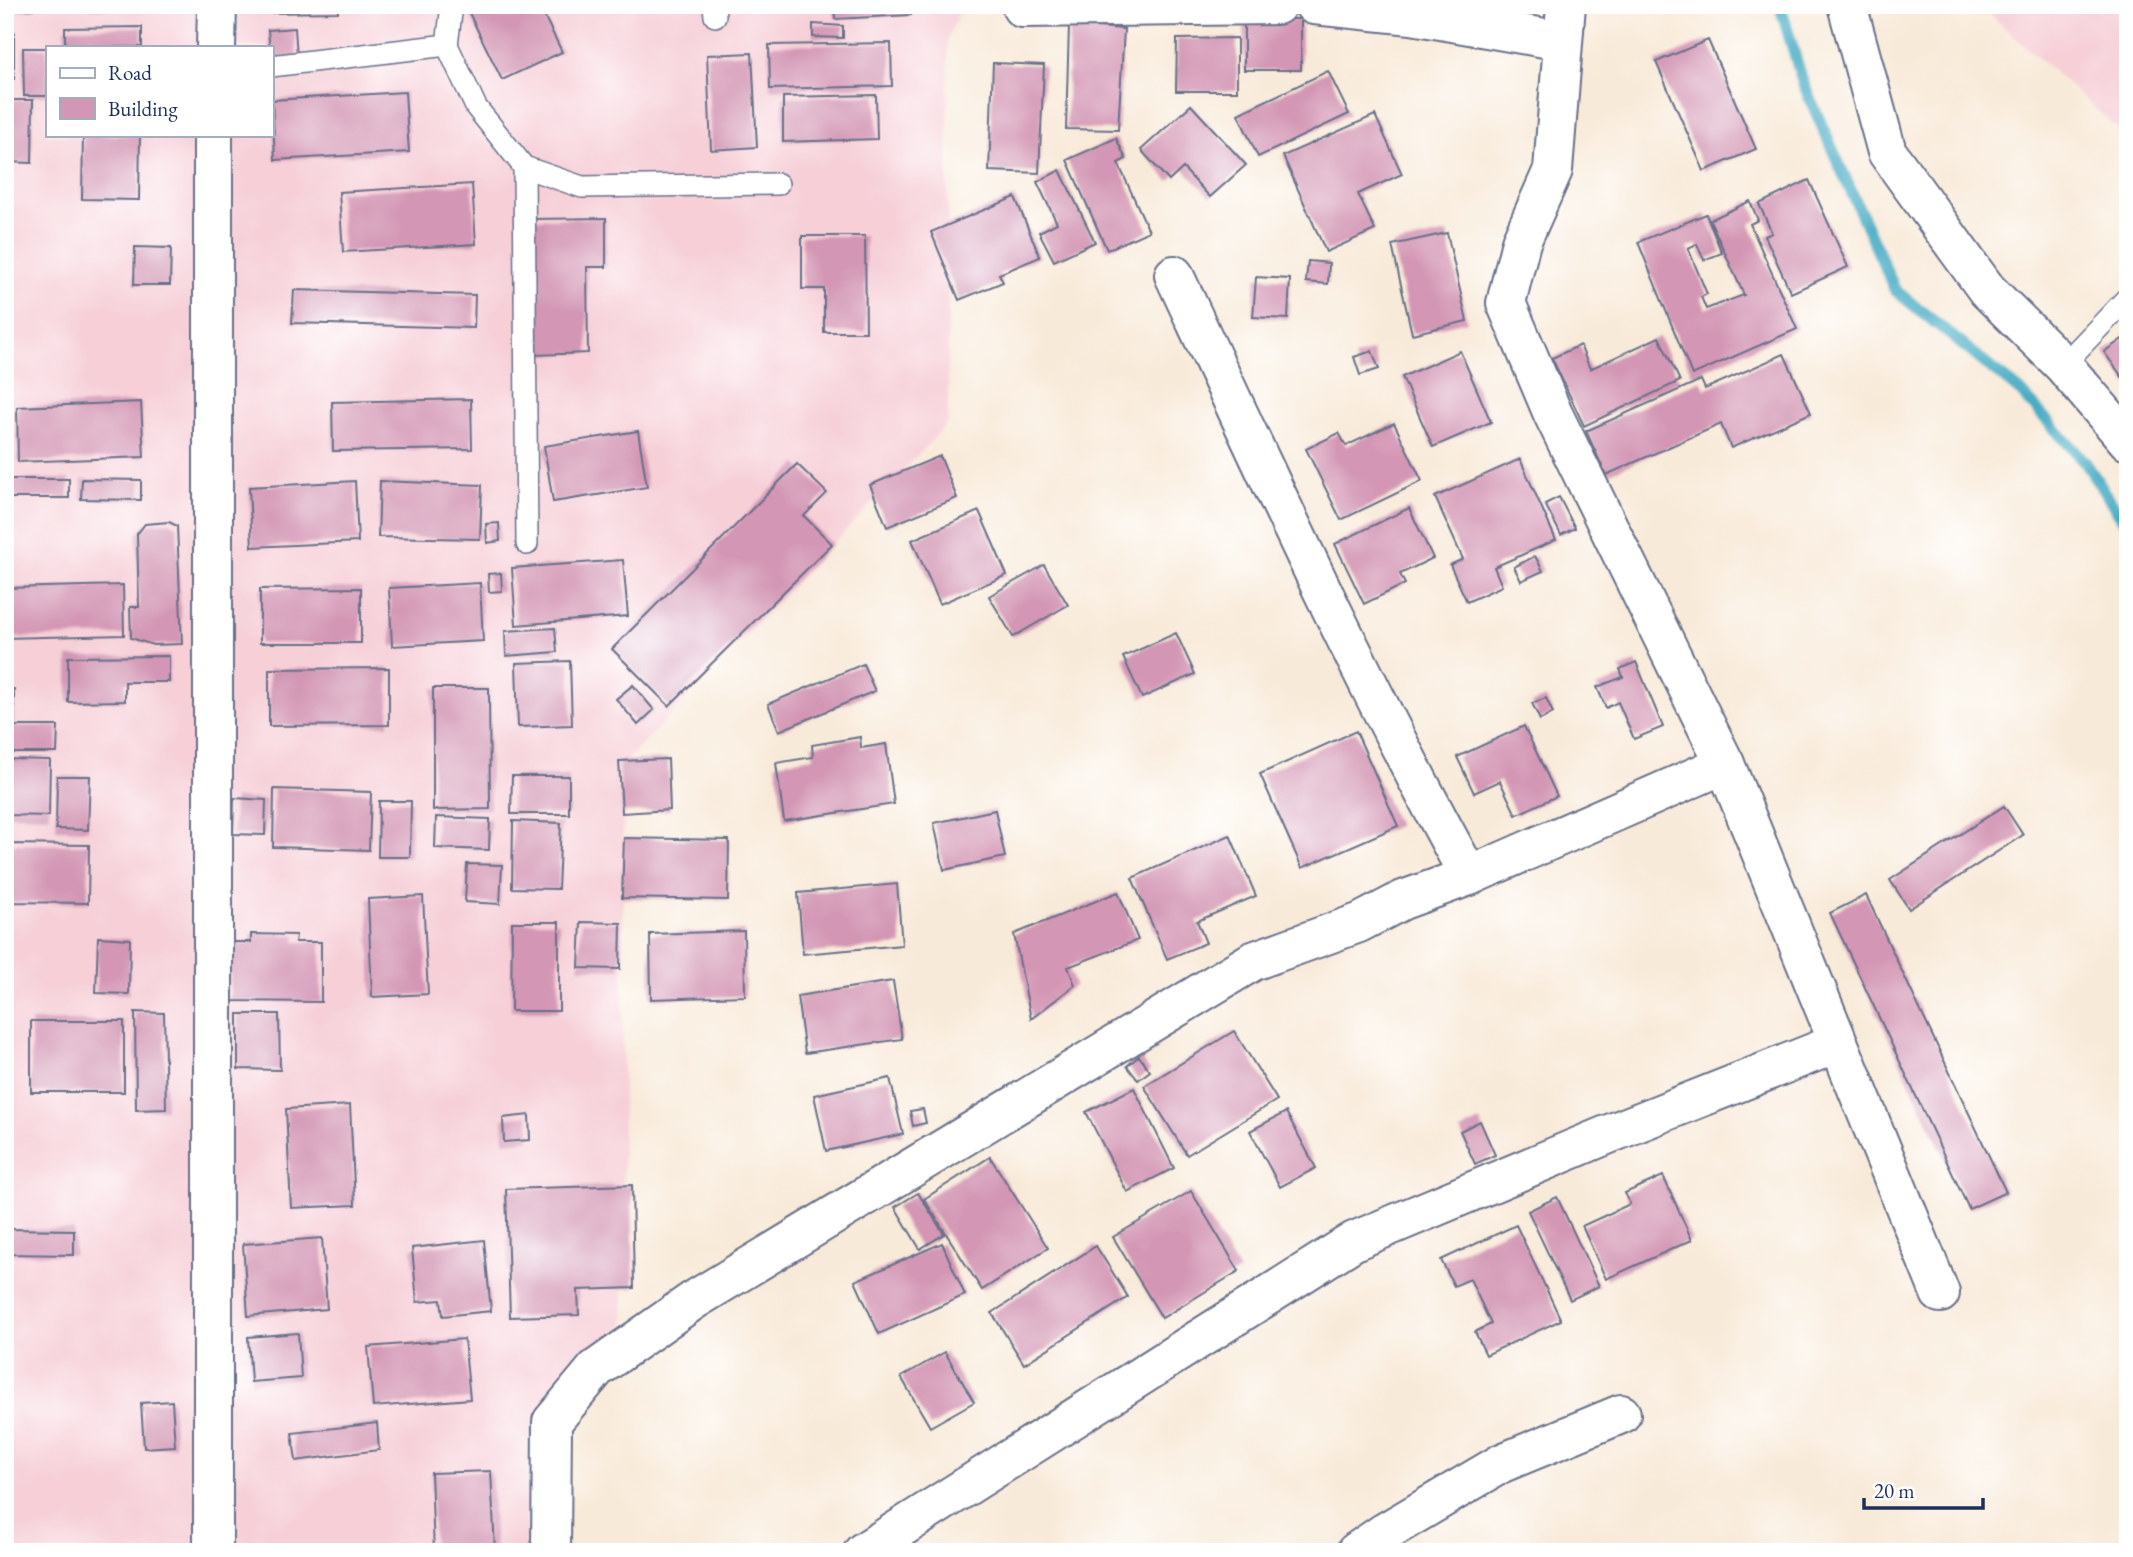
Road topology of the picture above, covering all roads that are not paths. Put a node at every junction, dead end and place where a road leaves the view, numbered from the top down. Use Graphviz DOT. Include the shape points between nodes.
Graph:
graph roads {
  1 [pos="217,5"];
  2 [pos="452,5"];
  3 [pos="1277,5"];
  4 [pos="1314,5"];
  5 [pos="1847,5"];
  6 [pos="1022,8"];
  7 [pos="1564,23"];
  8 [pos="447,45"];
  9 [pos="216,46"];
  10 [pos="273,66"];
  11 [pos="213,136"];
  12 [pos="524,167"];
  13 [pos="778,184"];
  14 [pos="1174,275"];
  15 [pos="2128,297"];
  16 [pos="2063,365"];
  17 [pos="2128,441"];
  18 [pos="527,544"];
  19 [pos="1725,764"];
  20 [pos="1469,876"];
  21 [pos="1838,1043"];
  22 [pos="1940,1293"];
  23 [pos="1622,1414"];
  24 [pos="213,1552"];
  25 [pos="551,1552"];
  26 [pos="863,1552"];
  27 [pos="1356,1552"];
  1 -- 9 [label="street"];
  2 -- 8 [label="lane"];
  3 -- 6 [label="street"];
  4 -- 7 [label="street"];
  5 -- 16 [label="street" via="1887,152 1987,290"];
  7 -- 19 [label="street" via="1553,170 1521,242 1506,303 1553,414"];
  8 -- 10 [label="lane"];
  8 -- 12 [label="lane" via="477,107"];
  11 -- 24 [label="street"];
  12 -- 13 [label="lane" via="582,187"];
  12 -- 18 [label="lane"];
  14 -- 20 [label="street" via="1416,781"];
  15 -- 16 [label="lane"];
  16 -- 17 [label="street"];
  19 -- 20 [label="street"];
  19 -- 21 [label="street"];
  20 -- 25 [label="street" via="1253,961 706,1293 597,1369 552,1422"];
  21 -- 22 [label="street"];
  21 -- 26 [label="street" via="1354,1241"];
  23 -- 27 [label="street" via="1502,1464"];
}
